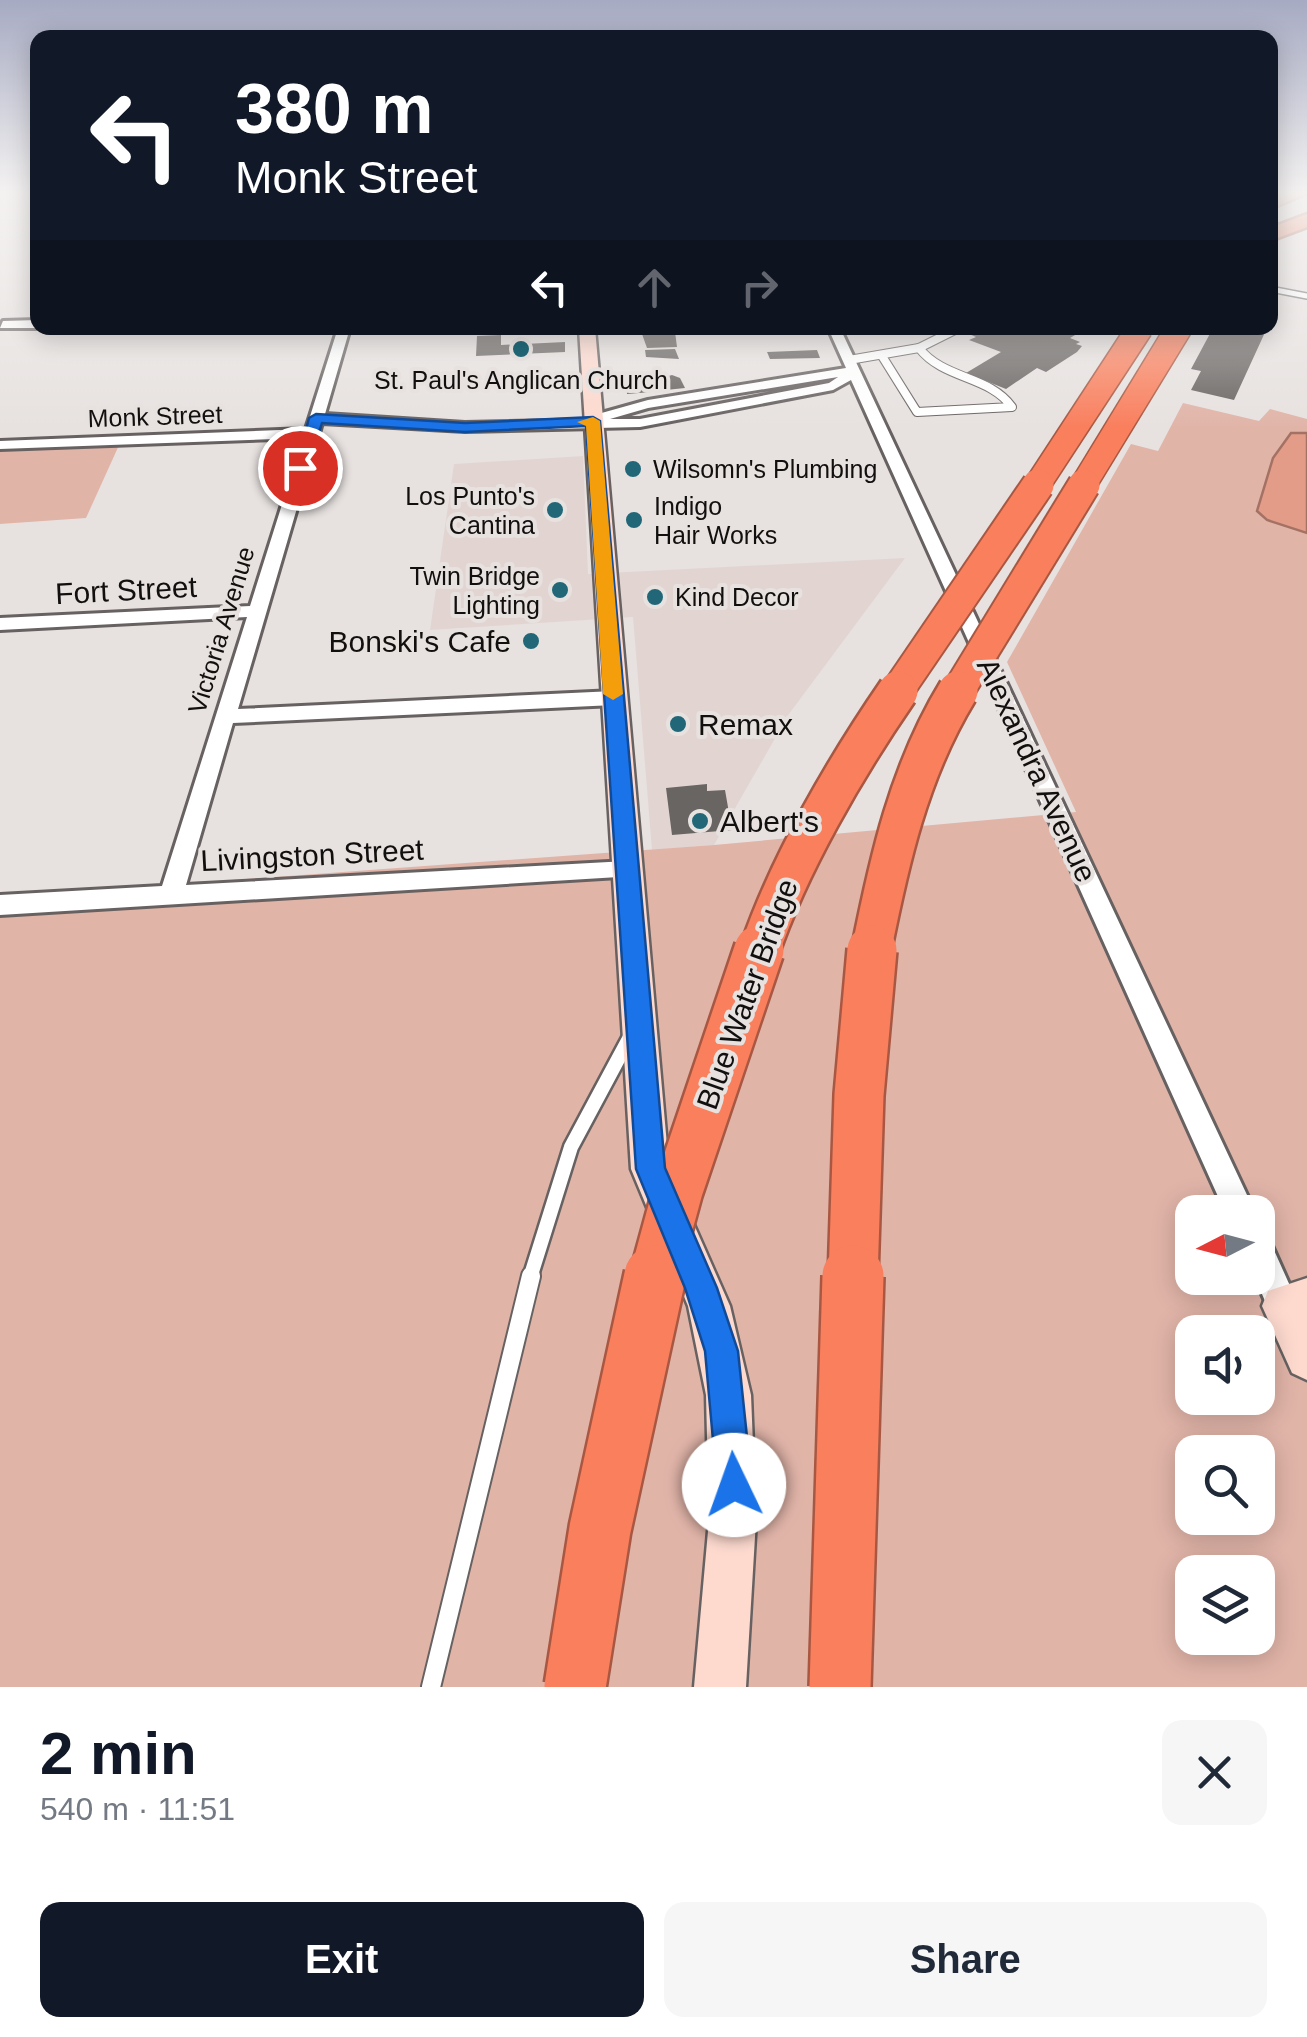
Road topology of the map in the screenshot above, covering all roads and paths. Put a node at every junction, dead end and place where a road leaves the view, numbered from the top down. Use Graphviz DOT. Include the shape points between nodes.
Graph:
graph roads {
  1 [pos="1278,290"];
  2 [pos="1307,294"];
  3 [pos="30,324"];
  4 [pos="3,325"];
  5 [pos="342,335"];
  6 [pos="587,335"];
  7 [pos="837,335"];
  8 [pos="945,335"];
  9 [pos="1136,335"];
  10 [pos="1174,335"];
  11 [pos="919,348"];
  12 [pos="882,356"];
  13 [pos="851,366"];
  14 [pos="763,386"];
  15 [pos="694,398"];
  16 [pos="773,400"];
  17 [pos="706,413"];
  18 [pos="593,421"];
  19 [pos="314,426"];
  20 [pos="0,446"];
  21 [pos="255,611"];
  22 [pos="0,624"];
  23 [pos="614,698"];
  24 [pos="224,717"];
  25 [pos="627,870"];
  26 [pos="172,892"];
  27 [pos="0,905"];
  28 [pos="639,1024"];
  29 [pos="1232,1195"];
  30 [pos="1275,1274"];
  31 [pos="1295,1302"];
  32 [pos="1307,1358"];
  33 [pos="431,1687"];
  34 [pos="575,1687"];
  35 [pos="720,1687"];
  36 [pos="840,1687"];
  1 -- 2 [label="lane"];
  3 -- 4 [label="street"];
  5 -- 19 [label="street, Victoria Avenue"];
  6 -- 18 [label="street"];
  7 -- 13 [label="street, Alexandra Avenue"];
  8 -- 11 [label="lane"];
  9 -- 34 [label="highway, Blue Water Bridge, bridge" via="868,735 772,913 688,1157 651,1289 603,1512"];
  10 -- 36 [label="highway, bridge" via="952,701 919,768 890,860 867,976"];
  11 -- 12 [label="lane"];
  11 -- 12 [label="lane" via="930,366 999,391 1012,407 917,412"];
  12 -- 13 [label="lane"];
  13 -- 14 [label="street, Monk Street"];
  13 -- 16 [label="street, Monk Street" via="832,386"];
  13 -- 29 [label="street, Alexandra Avenue"];
  14 -- 15 [label="street, Monk Street"];
  14 -- 16 [label="street"];
  15 -- 17 [label="street"];
  15 -- 18 [label="street, Monk Street" via="626,407"];
  16 -- 17 [label="street, Monk Street"];
  17 -- 18 [label="street, Monk Street" via="640,423"];
  18 -- 19 [label="street, Monk Street"];
  18 -- 23 [label="street"];
  19 -- 20 [label="street, Monk Street"];
  19 -- 21 [label="street, Victoria Avenue"];
  21 -- 22 [label="street, Fort Street"];
  21 -- 24 [label="street, Victoria Avenue"];
  23 -- 24 [label="street"];
  23 -- 25 [label="street"];
  24 -- 26 [label="street, Victoria Avenue"];
  25 -- 26 [label="street, Livingston Street"];
  25 -- 28 [label="street"];
  26 -- 27 [label="street, Livingston Street"];
  28 -- 33 [label="lane" via="596,1085 552,1193"];
  28 -- 35 [label="street" via="650,1169 721,1351 732,1430 736,1512"];
  30 -- 31 [label="street"];
  31 -- 32 [label="street"];
}
